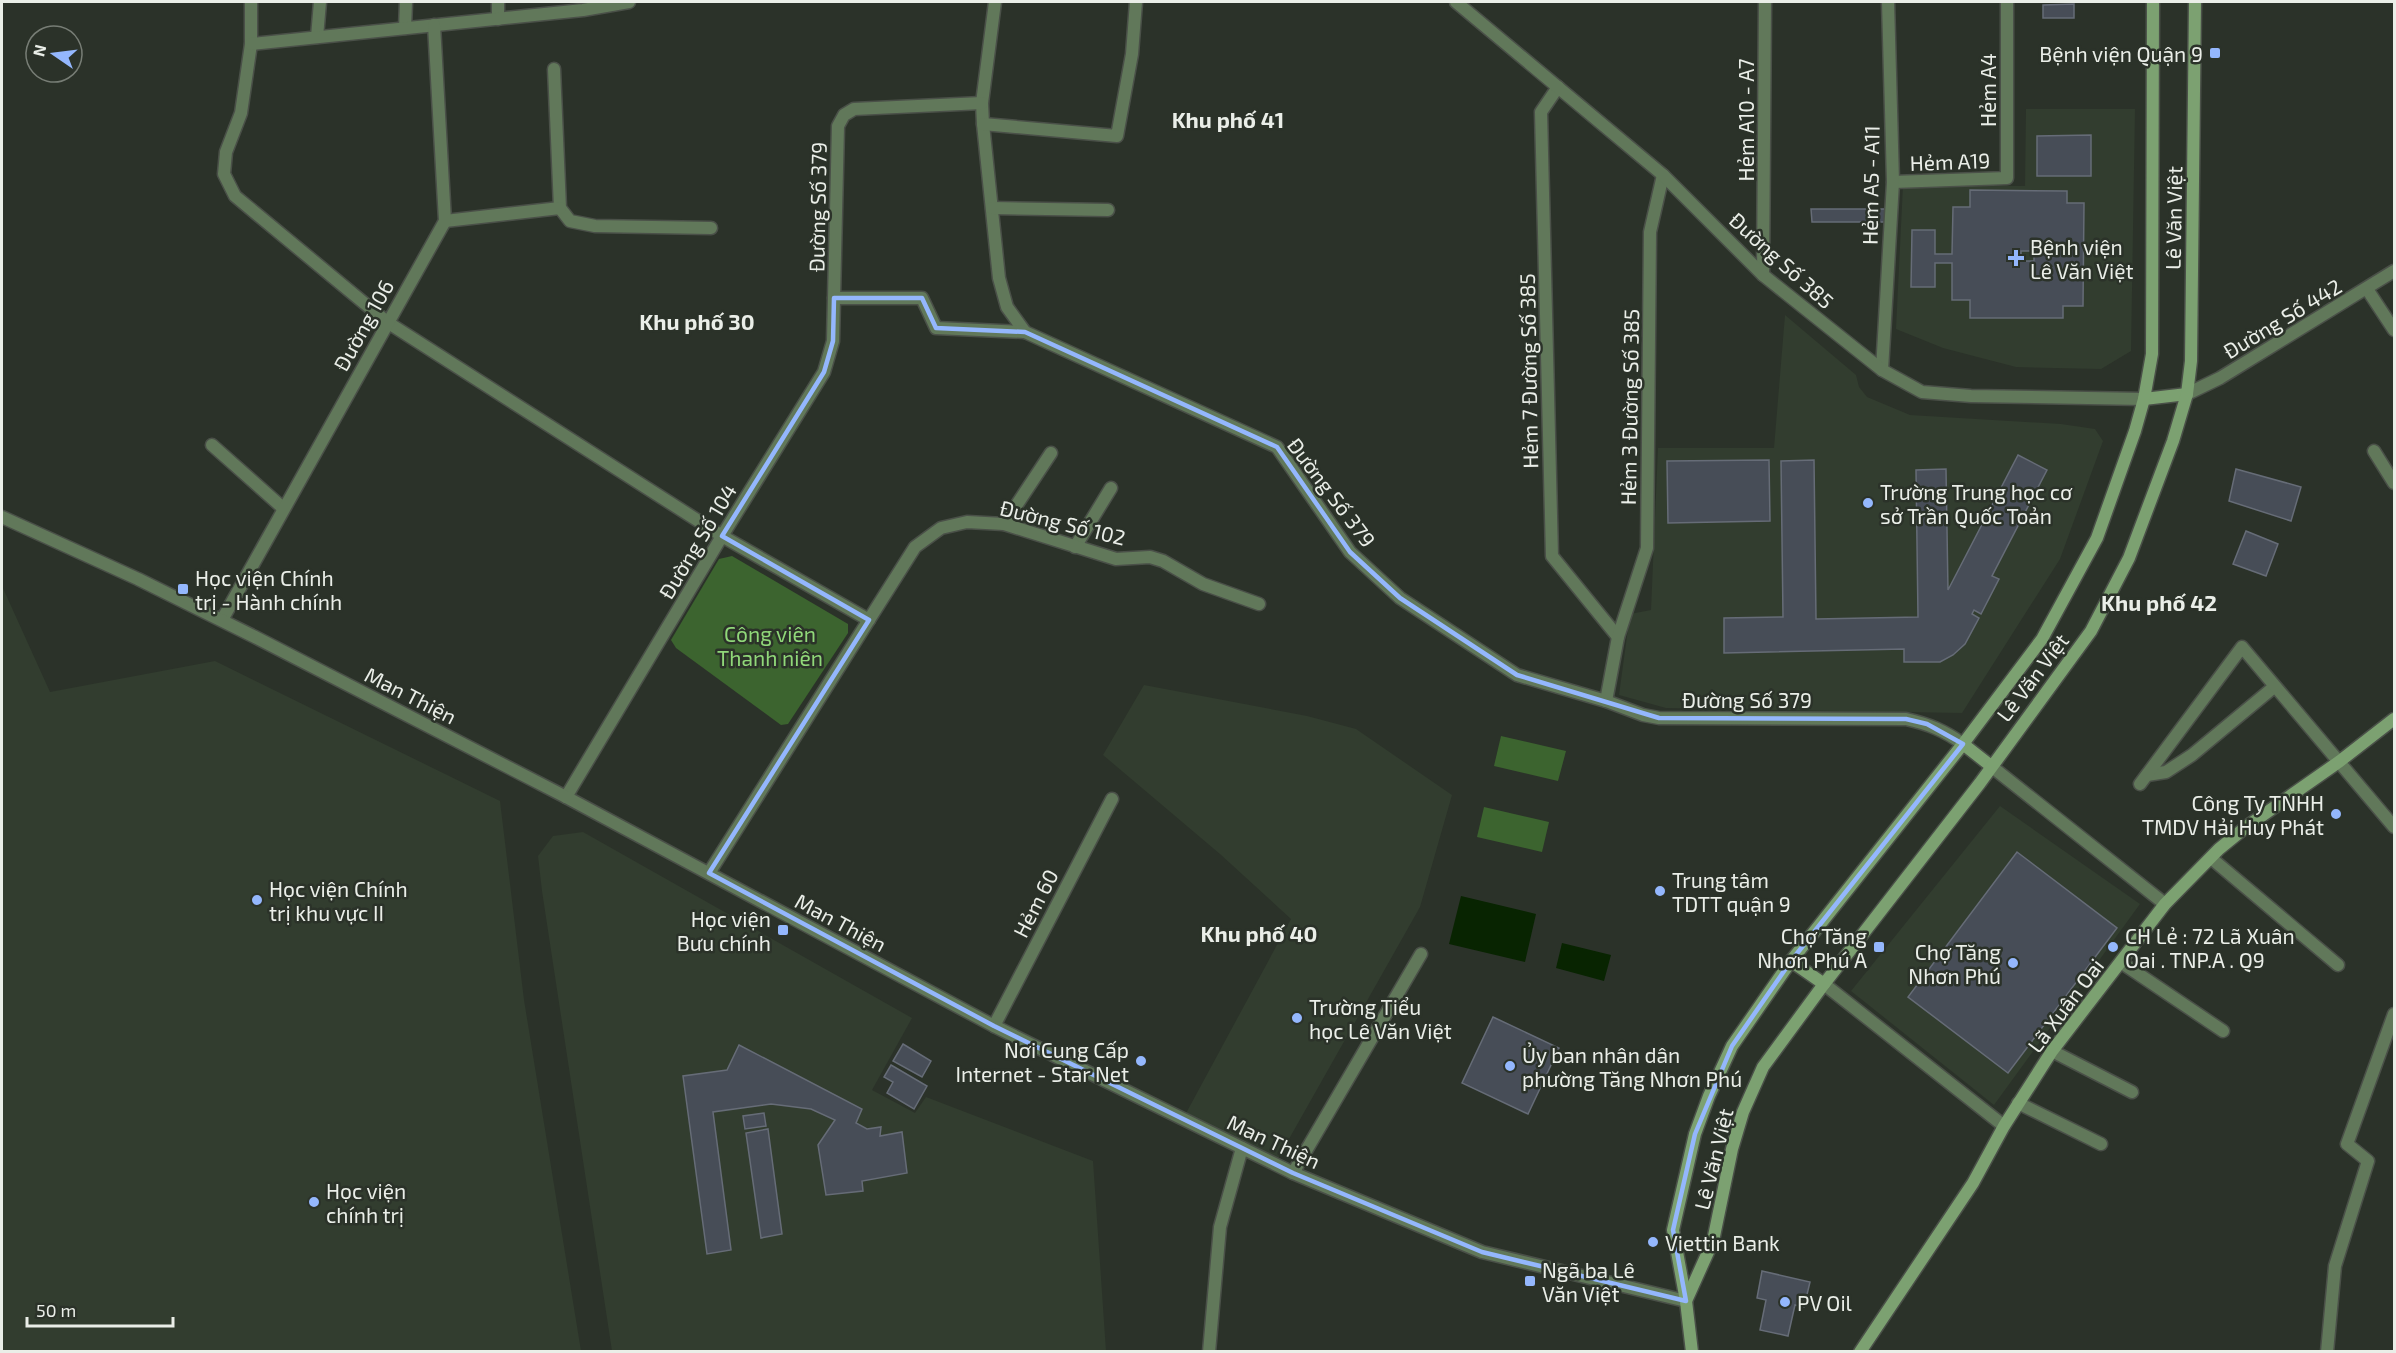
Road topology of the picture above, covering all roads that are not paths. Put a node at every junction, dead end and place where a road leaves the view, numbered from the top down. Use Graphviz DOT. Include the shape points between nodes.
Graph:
graph roads {
  1 [pos="251,2"];
  2 [pos="320,2"];
  3 [pos="406,2"];
  4 [pos="498,2"];
  5 [pos="629,2"];
  6 [pos="996,2"];
  7 [pos="1136,2"];
  8 [pos="1456,2"];
  9 [pos="1765,2"];
  10 [pos="1888,2"];
  11 [pos="2007,2"];
  12 [pos="2153,2"];
  13 [pos="2195,2"];
  14 [pos="583,6"];
  15 [pos="498,19"];
  16 [pos="434,25"];
  17 [pos="405,28"];
  18 [pos="317,37"];
  19 [pos="251,44"];
  20 [pos="554,69"];
  21 [pos="1558,87"];
  22 [pos="982,103"];
  23 [pos="983,124"];
  24 [pos="1664,175"];
  25 [pos="2007,178"];
  26 [pos="1893,182"];
  27 [pos="560,208"];
  28 [pos="992,208"];
  29 [pos="1107,210"];
  30 [pos="446,221"];
  31 [pos="711,228"];
  32 [pos="2394,271"];
  33 [pos="1763,275"];
  34 [pos="2367,289"];
  35 [pos="834,298"];
  36 [pos="387,322"];
  37 [pos="2394,330"];
  38 [pos="1024,332"];
  39 [pos="1882,370"];
  40 [pos="2187,394"];
  41 [pos="2144,399"];
  42 [pos="212,445"];
  43 [pos="2374,451"];
  44 [pos="1051,453"];
  45 [pos="2394,483"];
  46 [pos="1111,488"];
  47 [pos="284,508"];
  48 [pos="2,517"];
  49 [pos="1004,524"];
  50 [pos="722,536"];
  51 [pos="1075,547"];
  52 [pos="1259,604"];
  53 [pos="222,620"];
  54 [pos="868,620"];
  55 [pos="1618,637"];
  56 [pos="2274,687"];
  57 [pos="1606,701"];
  58 [pos="2394,719"];
  59 [pos="1963,744"];
  60 [pos="2340,761"];
  61 [pos="1991,766"];
  62 [pos="566,797"];
  63 [pos="1112,799"];
  64 [pos="2394,827"];
  65 [pos="2211,858"];
  66 [pos="709,873"];
  67 [pos="2165,904"];
  68 [pos="1420,954"];
  69 [pos="1791,961"];
  70 [pos="2122,963"];
  71 [pos="2338,965"];
  72 [pos="1824,984"];
  73 [pos="2394,1014"];
  74 [pos="994,1026"];
  75 [pos="2223,1031"];
  76 [pos="2052,1051"];
  77 [pos="2132,1092"];
  78 [pos="2018,1103"];
  79 [pos="2004,1126"];
  80 [pos="2101,1144"];
  81 [pos="1242,1148"];
  82 [pos="1293,1173"];
  83 [pos="1686,1301"];
  84 [pos="1209,1352"];
  85 [pos="1692,1352"];
  86 [pos="1860,1352"];
  87 [pos="2327,1352"];
  1 -- 19 [label="street"];
  2 -- 18 [label="street"];
  3 -- 17 [label="street"];
  4 -- 15 [label="street"];
  5 -- 14 [label="street"];
  6 -- 22 [label="street"];
  7 -- 23 [label="street" via="1132,54 1117,136"];
  8 -- 21 [label="street, Đường Số 385"];
  9 -- 33 [label="street, Hẻm A10 - A7"];
  10 -- 26 [label="street, Hẻm A5 - A11"];
  11 -- 25 [label="street, Hẻm A4"];
  12 -- 41 [label="main road, Lê Văn Việt" via="2152,354"];
  13 -- 40 [label="main road, Lê Văn Việt" via="2191,361"];
  14 -- 15 [label="street"];
  15 -- 16 [label="street"];
  16 -- 17 [label="street"];
  16 -- 30 [label="street"];
  17 -- 18 [label="street"];
  18 -- 19 [label="street"];
  19 -- 36 [label="street" via="241,113 226,152 224,174 235,196"];
  20 -- 27 [label="street"];
  21 -- 24 [label="street, Đường Số 385"];
  21 -- 55 [label="street, Hẻm 7 Đường Số 385" via="1540,112 1552,556"];
  22 -- 23 [label="street"];
  22 -- 35 [label="street, Đường Số 379" via="854,109 844,115 838,126"];
  23 -- 28 [label="street"];
  24 -- 33 [label="street, Đường Số 385"];
  24 -- 55 [label="street, Hẻm 3 Đường Số 385" via="1650,232 1647,548"];
  25 -- 26 [label="street, Hẻm A19"];
  26 -- 39 [label="street, Hẻm A5 - A11"];
  27 -- 30 [label="street"];
  27 -- 31 [label="street" via="570,221 594,226"];
  28 -- 29 [label="street"];
  28 -- 38 [label="street" via="999,278 1007,308"];
  30 -- 36 [label="street, Đường 106"];
  32 -- 34 [label="street, Đường Số 442"];
  33 -- 39 [label="street, Đường Số 385"];
  34 -- 37 [label="street"];
  34 -- 40 [label="street, Đường Số 442"];
  35 -- 38 [label="street" via="922,298 936,328"];
  35 -- 50 [label="street, Đường Số 104" via="832,341 824,372"];
  36 -- 47 [label="street, Đường 106"];
  36 -- 50 [label="street"];
  38 -- 57 [label="street, Đường Số 379" via="1277,447 1350,552 1400,598 1517,675"];
  39 -- 41 [label="street, Đường Số 385" via="1922,392"];
  40 -- 41 [label="main road"];
  40 -- 61 [label="main road, Lê Văn Việt" via="2137,537 2106,604 2091,631"];
  41 -- 59 [label="main road, Lê Văn Việt" via="2097,538 2073,584 2042,639"];
  42 -- 47 [label="street"];
  43 -- 45 [label="street"];
  44 -- 49 [label="street"];
  46 -- 51 [label="street"];
  47 -- 53 [label="street, Đường 106"];
  48 -- 53 [label="street, Man Thiện"];
  49 -- 51 [label="street, Đường Số 102"];
  49 -- 54 [label="street, Đường Số 102" via="967,522 941,528 915,547"];
  50 -- 54 [label="street"];
  50 -- 62 [label="street, Đường Số 104"];
  51 -- 52 [label="street, Đường Số 102" via="1116,560 1150,557 1163,561 1203,584"];
  53 -- 62 [label="street, Man Thiện"];
  54 -- 66 [label="street, Đường Số 102"];
  55 -- 57 [label="street, Hẻm 3 Đường Số 385"];
  56 -- 56 [label="street" via="2242,647 2143,779 2166,772 2192,755"];
  56 -- 60 [label="street"];
  57 -- 59 [label="street, Đường Số 379" via="1659,718 1906,719 1937,728"];
  58 -- 60 [label="main road, Lã Xuân Oai"];
  59 -- 61 [label="main road"];
  59 -- 69 [label="main road, Lê Văn Việt"];
  60 -- 64 [label="street"];
  60 -- 65 [label="main road, Lã Xuân Oai" via="2246,827"];
  61 -- 67 [label="street"];
  61 -- 72 [label="main road, Lê Văn Việt"];
  62 -- 66 [label="street, Man Thiện"];
  63 -- 74 [label="street, Hẻm 60"];
  65 -- 67 [label="main road, Lã Xuân Oai"];
  65 -- 71 [label="street"];
  66 -- 74 [label="street, Man Thiện"];
  67 -- 70 [label="main road, Lã Xuân Oai"];
  68 -- 82 [label="street"];
  69 -- 72 [label="main road"];
  69 -- 83 [label="main road, Lê Văn Việt" via="1732,1046 1695,1134 1673,1230"];
  70 -- 75 [label="street"];
  70 -- 76 [label="main road, Lã Xuân Oai"];
  72 -- 79 [label="street"];
  72 -- 83 [label="main road, Lê Văn Việt" via="1763,1067 1743,1112 1713,1241"];
  73 -- 87 [label="street" via="2347,1144 2368,1161 2335,1266"];
  74 -- 81 [label="street, Man Thiện"];
  76 -- 77 [label="street"];
  76 -- 78 [label="main road, Lã Xuân Oai"];
  78 -- 79 [label="main road, Lã Xuân Oai"];
  78 -- 80 [label="street"];
  79 -- 86 [label="main road, Lã Xuân Oai" via="1973,1183"];
  81 -- 82 [label="street, Man Thiện"];
  81 -- 84 [label="street" via="1220,1227"];
  82 -- 83 [label="street, Man Thiện" via="1482,1252"];
  83 -- 85 [label="main road, Lê Văn Việt"];
}
